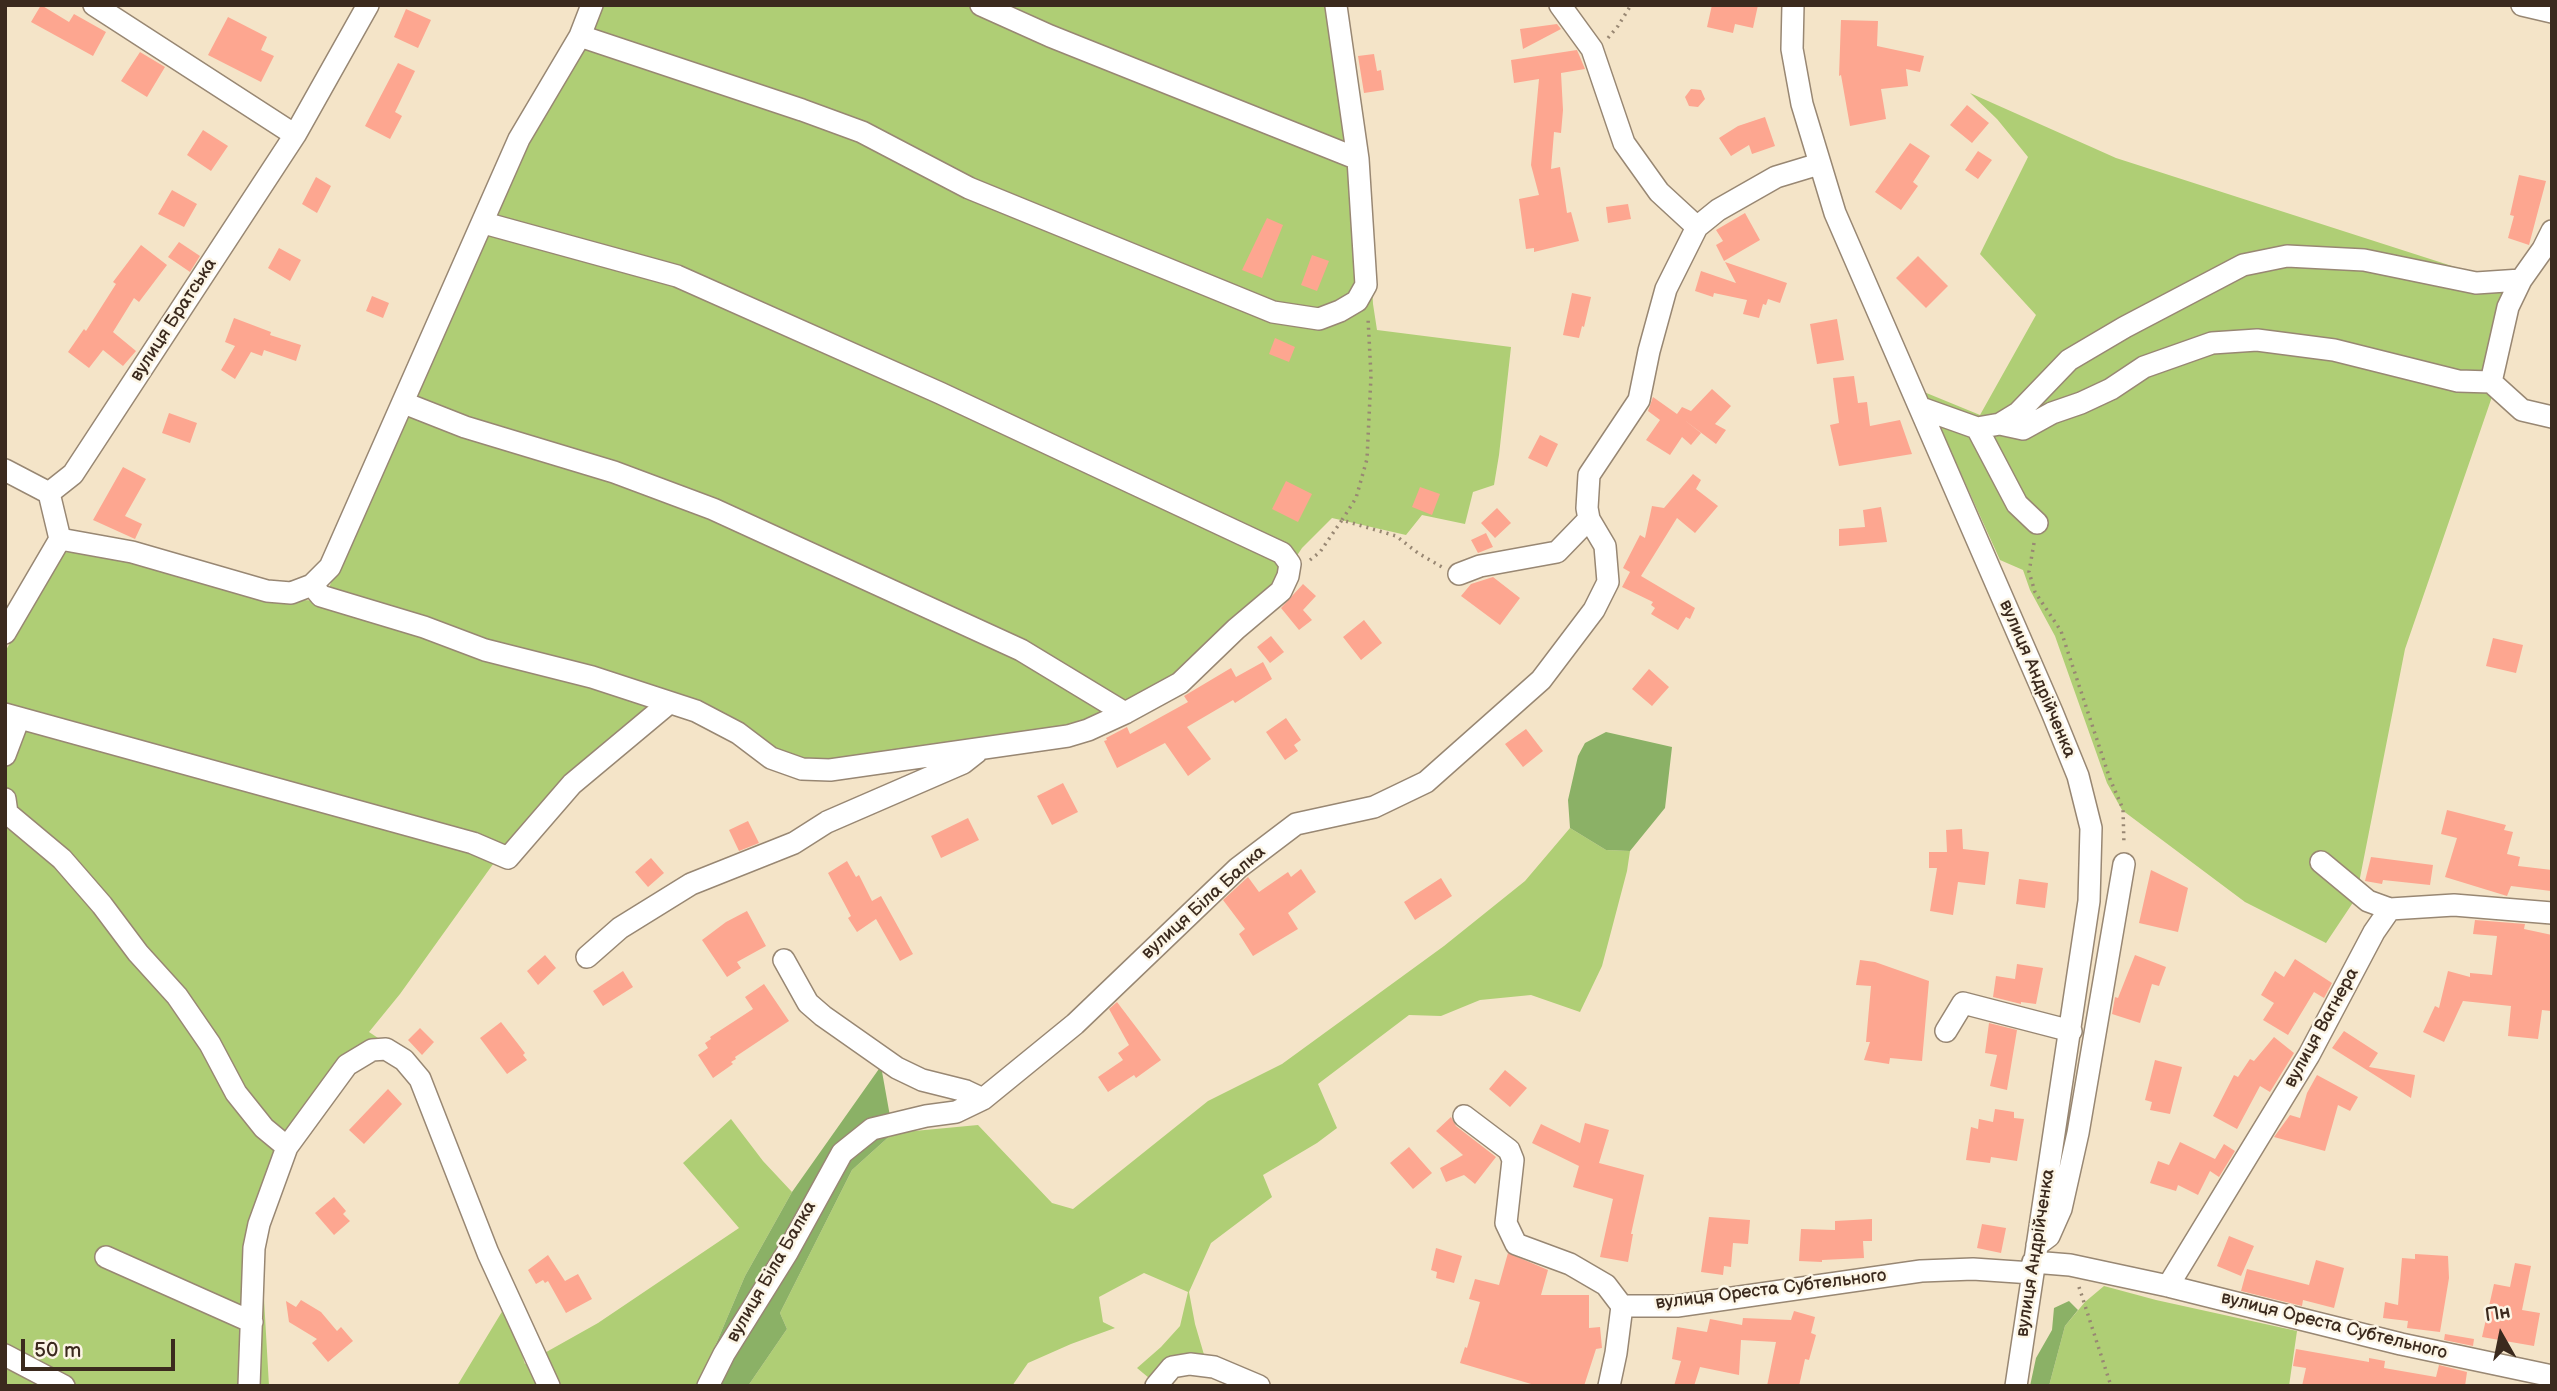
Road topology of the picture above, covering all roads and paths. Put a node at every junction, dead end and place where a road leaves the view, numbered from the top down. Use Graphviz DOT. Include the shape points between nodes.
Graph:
graph roads {
  1 [pos="94,5"];
  2 [pos="368,5"];
  3 [pos="592,5"];
  4 [pos="981,5"];
  5 [pos="1560,5"];
  6 [pos="1631,5"];
  7 [pos="1793,5"];
  8 [pos="2522,5"];
  9 [pos="1336,6"];
  10 [pos="2552,12"];
  11 [pos="580,36"];
  12 [pos="1592,49"];
  13 [pos="295,135"];
  14 [pos="1358,159"];
  15 [pos="1819,164"];
  16 [pos="484,223"];
  17 [pos="1697,226"];
  18 [pos="2552,231"];
  19 [pos="2521,280"];
  20 [pos="1366,285"];
  21 [pos="2491,382"];
  22 [pos="404,403"];
  23 [pos="1921,408"];
  24 [pos="2552,417"];
  25 [pos="2000,424"];
  26 [pos="1977,428"];
  27 [pos="5,470"];
  28 [pos="49,493"];
  29 [pos="1589,519"];
  30 [pos="1342,520"];
  31 [pos="2037,523"];
  32 [pos="60,539"];
  33 [pos="1460,574"];
  34 [pos="1288,576"];
  35 [pos="312,585"];
  36 [pos="5,633"];
  37 [pos="669,703"];
  38 [pos="1125,713"];
  39 [pos="12,716"];
  40 [pos="982,749"];
  41 [pos="5,755"];
  42 [pos="5,799"];
  43 [pos="2320,862"];
  44 [pos="2124,864"];
  45 [pos="2390,909"];
  46 [pos="2552,913"];
  47 [pos="587,957"];
  48 [pos="783,960"];
  49 [pos="1946,1031"];
  50 [pos="2071,1031"];
  51 [pos="983,1099"];
  52 [pos="1464,1116"];
  53 [pos="288,1147"];
  54 [pos="106,1257"];
  55 [pos="2034,1260"];
  56 [pos="2070,1265"];
  57 [pos="2168,1286"];
  58 [pos="1622,1306"];
  59 [pos="252,1322"];
  60 [pos="5,1355"];
  61 [pos="2552,1376"];
  62 [pos="64,1386"];
  63 [pos="249,1386"];
  64 [pos="550,1386"];
  65 [pos="708,1386"];
  66 [pos="1156,1386"];
  67 [pos="1259,1386"];
  68 [pos="1609,1386"];
  69 [pos="2016,1386"];
  70 [pos="2111,1386"];
  1 -- 13 [label="street"];
  2 -- 13 [label="street, вулиця Братська"];
  3 -- 11 [label="street"];
  4 -- 14 [label="street"];
  5 -- 12 [label="street"];
  6 -- 12 [label="path" via="1618,26"];
  7 -- 15 [label="street, вулиця Андрійченка" via="1792,49"];
  8 -- 10 [label="street"];
  9 -- 14 [label="street"];
  11 -- 16 [label="street" via="520,139"];
  11 -- 20 [label="street" via="862,132 969,188 1273,312 1319,319 1357,301"];
  12 -- 17 [label="street" via="1624,142 1660,192"];
  13 -- 28 [label="street, вулиця Братська" via="74,474"];
  14 -- 20 [label="street"];
  15 -- 17 [label="street, вулиця Біла Балка" via="1776,177"];
  15 -- 23 [label="street, вулиця Андрійченка" via="1835,213"];
  16 -- 22 [label="street"];
  16 -- 34 [label="street" via="677,276 1282,553 1290,564"];
  17 -- 29 [label="street, вулиця Біла Балка" via="1666,289 1639,400 1589,475"];
  18 -- 19 [label="street"];
  19 -- 21 [label="street" via="2508,307"];
  19 -- 25 [label="street" via="2476,283 2364,260 2287,256 2243,265 2069,360 2018,413"];
  20 -- 30 [label="path" via="1371,376 1367,459 1356,498"];
  21 -- 24 [label="street" via="2522,410"];
  21 -- 25 [label="street" via="2458,381 2334,350 2257,340 2212,343 2144,367 2111,388 2023,429"];
  22 -- 35 [label="street" via="330,567"];
  22 -- 38 [label="street" via="713,509 1021,650"];
  23 -- 26 [label="street"];
  23 -- 50 [label="street, вулиця Андрійченка" via="2078,776 2091,828 2089,901"];
  25 -- 26 [label="street"];
  26 -- 31 [label="street" via="2017,504"];
  27 -- 28 [label="street"];
  28 -- 32 [label="street"];
  29 -- 33 [label="street" via="1557,552 1479,566"];
  29 -- 51 [label="street, вулиця Біла Балка" via="1605,547 1608,582 1594,610 1516,705 1426,782 1374,807 1296,824 1238,868 1075,1024"];
  30 -- 33 [label="path" via="1396,536"];
  30 -- 34 [label="path" via="1320,552"];
  31 -- 44 [label="path" via="2029,572 2035,592 2061,631 2123,809"];
  32 -- 35 [label="street" via="132,552 267,591 291,593"];
  32 -- 36 [label="street"];
  34 -- 38 [label="street" via="1282,591 1180,683"];
  35 -- 37 [label="street" via="321,596"];
  37 -- 39 [label="street" via="572,784 508,858 473,842"];
  37 -- 40 [label="street" via="696,711 738,733 771,758 802,769 830,770"];
  38 -- 40 [label="street" via="1068,736"];
  39 -- 41 [label="street"];
  40 -- 47 [label="street" via="963,763 827,822 793,843 691,884 620,928"];
  42 -- 53 [label="street" via="7,813 62,859 177,996 236,1093 264,1128"];
  43 -- 45 [label="street" via="2368,901"];
  44 -- 55 [label="street" via="2061,1209"];
  45 -- 46 [label="street" via="2454,905"];
  45 -- 57 [label="street, вулиця Вагнера" via="2309,1055"];
  48 -- 51 [label="street" via="808,1003 897,1068"];
  49 -- 50 [label="street" via="1963,1003"];
  50 -- 55 [label="street, вулиця Андрійченка"];
  51 -- 65 [label="street, вулиця Біла Балка" via="956,1112 872,1129 842,1153"];
  52 -- 58 [label="street" via="1509,1150 1513,1160 1506,1223 1516,1244 1606,1285"];
  53 -- 59 [label="street" via="254,1248"];
  53 -- 64 [label="street" via="347,1065 372,1050 386,1049 404,1060 420,1079 488,1253"];
  54 -- 59 [label="street"];
  55 -- 56 [label="street, вулиця Ореста Субтельного"];
  55 -- 58 [label="street, вулиця Ореста Субтельного" via="1921,1271 1677,1306"];
  55 -- 69 [label="street, вулиця Андрійченка"];
  56 -- 57 [label="street, вулиця Ореста Субтельного"];
  56 -- 70 [label="path"];
  57 -- 61 [label="street, вулиця Ореста Субтельного"];
  58 -- 68 [label="street"];
  59 -- 63 [label="street"];
  60 -- 62 [label="street"];
  66 -- 67 [label="street" via="1172,1367 1190,1364 1214,1367"];
}
